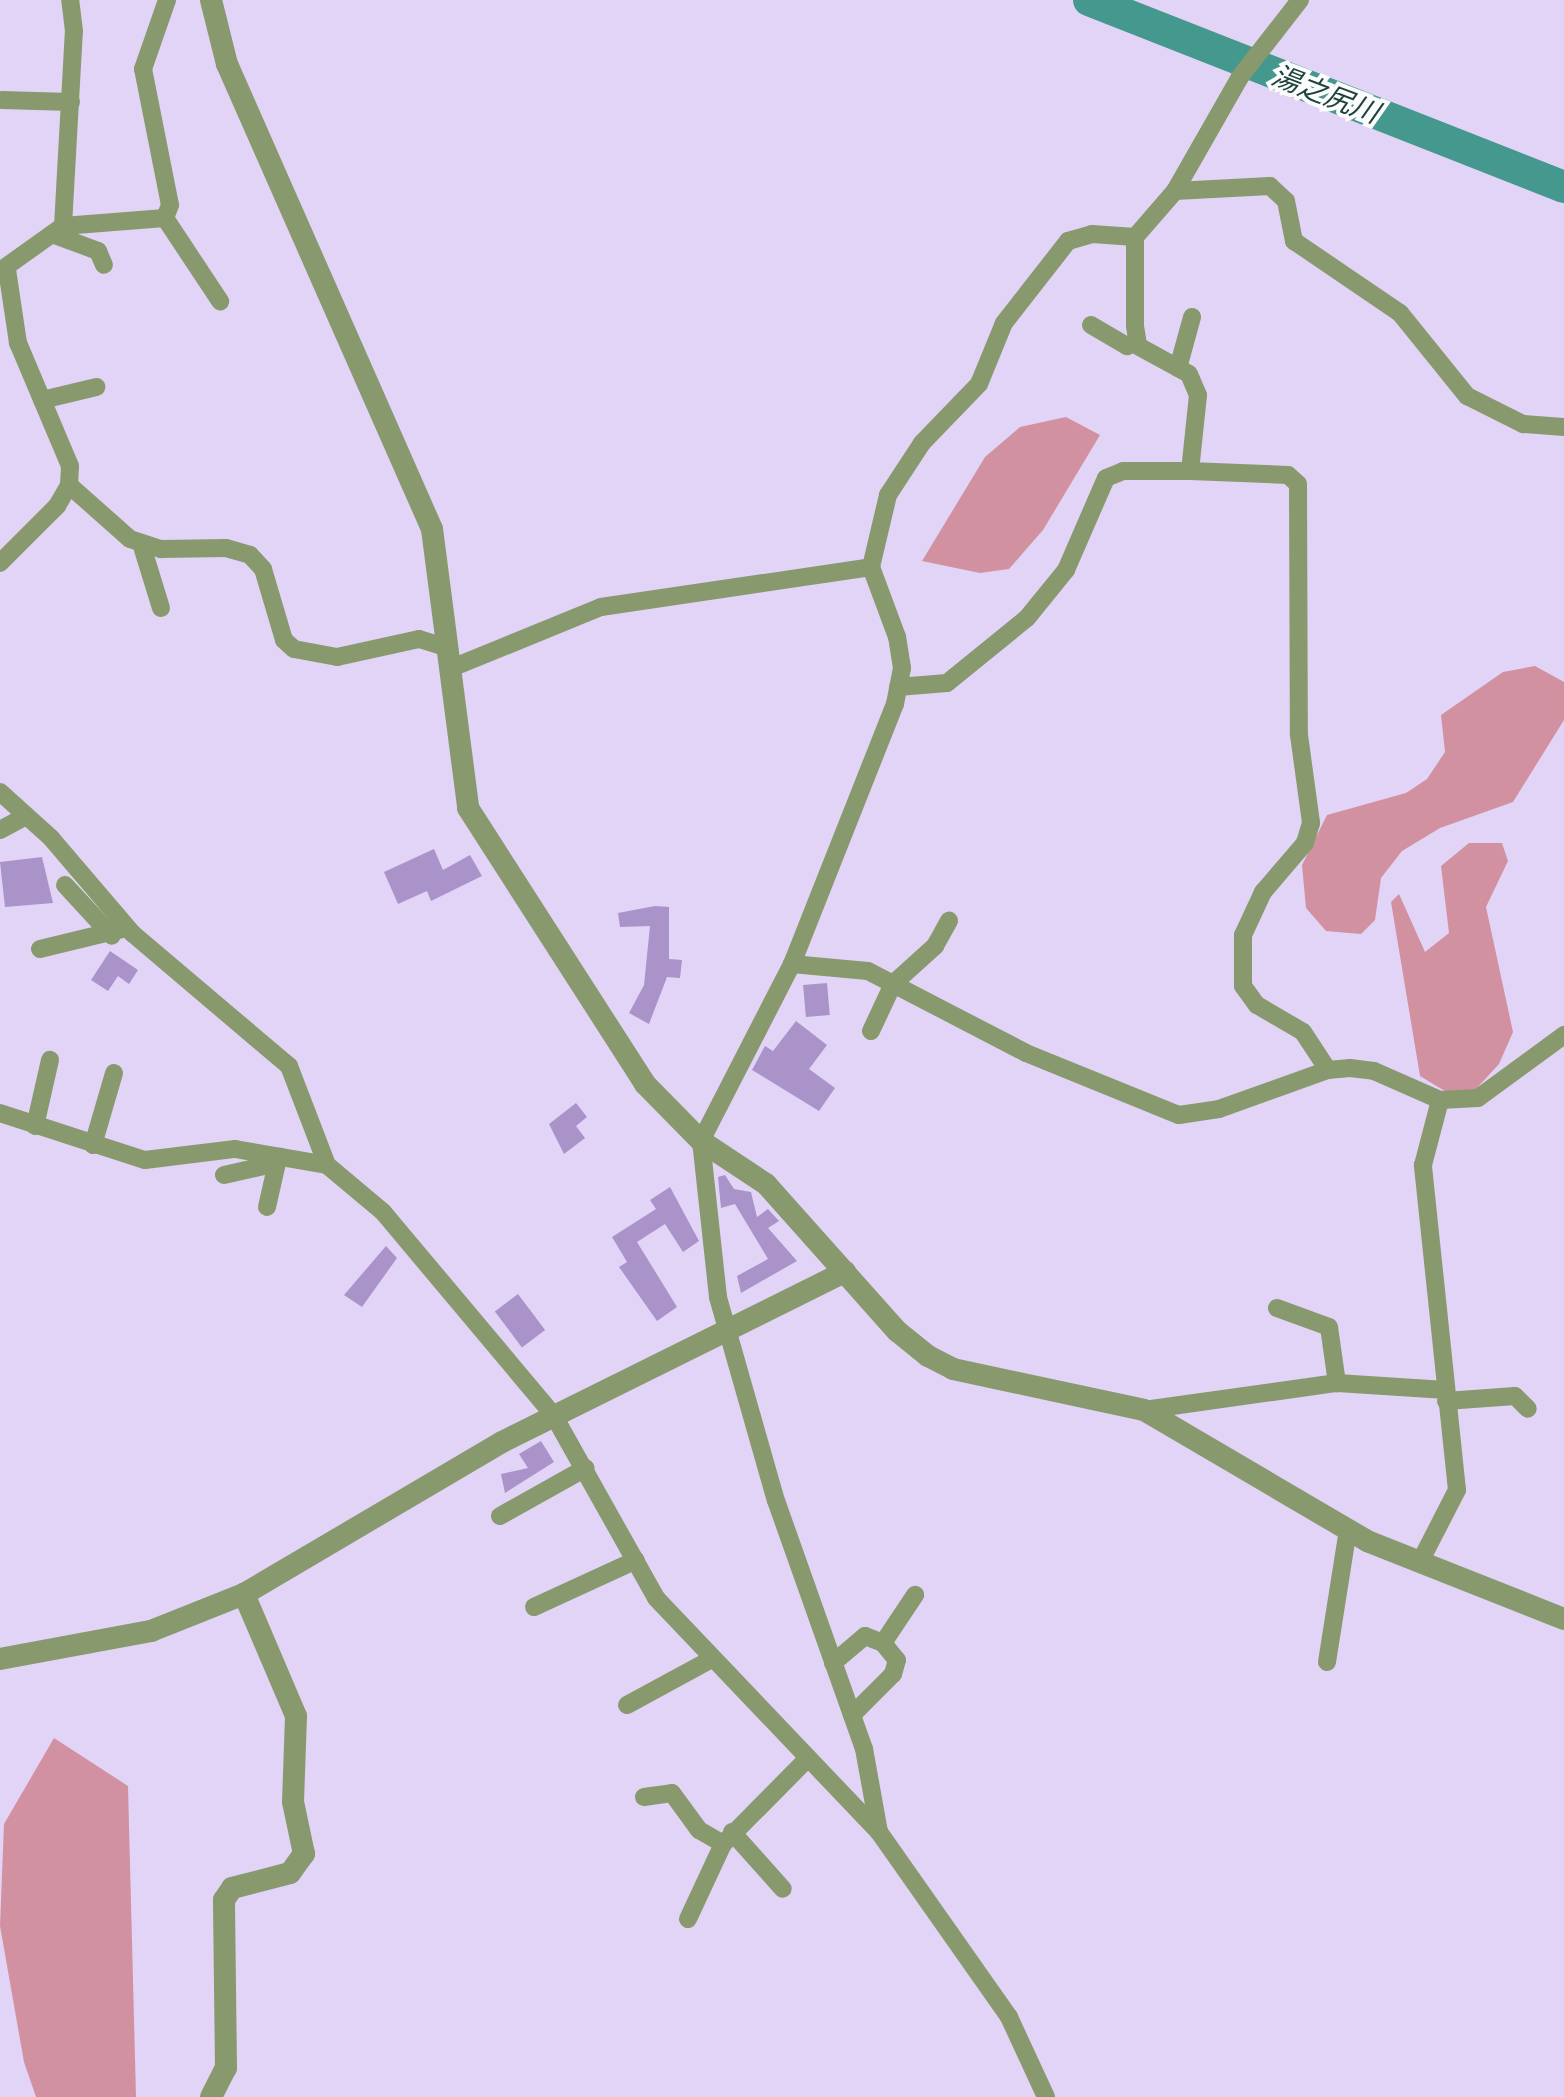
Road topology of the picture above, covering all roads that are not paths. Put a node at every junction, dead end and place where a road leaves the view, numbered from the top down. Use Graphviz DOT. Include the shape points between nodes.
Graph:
graph roads {
  1 [pos="70,0"];
  2 [pos="168,0"];
  3 [pos="211,0"];
  4 [pos="1300,0"];
  5 [pos="2,100"];
  6 [pos="71,102"];
  7 [pos="1175,191"];
  8 [pos="164,218"];
  9 [pos="57,230"];
  10 [pos="1135,237"];
  11 [pos="104,264"];
  12 [pos="3,270"];
  13 [pos="220,301"];
  14 [pos="1192,318"];
  15 [pos="1091,325"];
  16 [pos="1137,340"];
  17 [pos="1178,368"];
  18 [pos="96,387"];
  19 [pos="42,400"];
  20 [pos="1564,427"];
  21 [pos="1190,471"];
  22 [pos="69,486"];
  23 [pos="141,543"];
  24 [pos="0,562"];
  25 [pos="871,567"];
  26 [pos="160,608"];
  27 [pos="448,658"];
  28 [pos="898,687"];
  29 [pos="0,792"];
  30 [pos="23,818"];
  31 [pos="0,830"];
  32 [pos="66,884"];
  33 [pos="950,921"];
  34 [pos="120,932"];
  35 [pos="40,949"];
  36 [pos="792,964"];
  37 [pos="892,984"];
  38 [pos="871,1031"];
  39 [pos="1564,1035"];
  40 [pos="50,1060"];
  41 [pos="1328,1070"];
  42 [pos="114,1073"];
  43 [pos="1440,1100"];
  44 [pos="0,1113"];
  45 [pos="35,1126"];
  46 [pos="701,1141"];
  47 [pos="92,1145"];
  48 [pos="278,1160"];
  49 [pos="327,1165"];
  50 [pos="224,1175"];
  51 [pos="267,1207"];
  52 [pos="845,1272"];
  53 [pos="1277,1308"];
  54 [pos="728,1332"];
  55 [pos="1337,1383"];
  56 [pos="1446,1396"];
  57 [pos="1528,1409"];
  58 [pos="1144,1410"];
  59 [pos="554,1416"];
  60 [pos="586,1468"];
  61 [pos="500,1516"];
  62 [pos="1348,1530"];
  63 [pos="636,1560"];
  64 [pos="1420,1562"];
  65 [pos="244,1594"];
  66 [pos="914,1595"];
  67 [pos="534,1607"];
  68 [pos="1564,1619"];
  69 [pos="883,1643"];
  70 [pos="0,1659"];
  71 [pos="710,1660"];
  72 [pos="833,1662"];
  73 [pos="1327,1662"];
  74 [pos="628,1705"];
  75 [pos="852,1715"];
  76 [pos="806,1760"];
  77 [pos="644,1797"];
  78 [pos="879,1832"];
  79 [pos="728,1838"];
  80 [pos="783,1890"];
  81 [pos="688,1919"];
  82 [pos="211,2097"];
  83 [pos="1046,2097"];
  1 -- 6 [label="street"];
  2 -- 8 [label="street" via="144,69 170,205"];
  3 -- 27 [label="street" via="227,64 432,530"];
  4 -- 7 [label="street" via="1240,77"];
  5 -- 6 [label="street"];
  6 -- 9 [label="street"];
  7 -- 10 [label="street"];
  7 -- 20 [label="street" via="1270,186 1286,201 1294,240 1400,313 1467,396 1523,424"];
  8 -- 9 [label="street"];
  8 -- 13 [label="street"];
  9 -- 11 [label="street" via="98,252"];
  9 -- 12 [label="street"];
  10 -- 16 [label="street"];
  10 -- 25 [label="street" via="1068,240 1040,270 1004,323 978,384 922,443 888,495"];
  12 -- 19 [label="street" via="18,343"];
  14 -- 17 [label="street"];
  15 -- 16 [label="street" via="1127,346"];
  16 -- 17 [label="street"];
  17 -- 21 [label="street" via="1189,374 1198,395"];
  18 -- 19 [label="street"];
  19 -- 22 [label="street" via="70,466"];
  21 -- 28 [label="street" via="1124,471 1106,478 1066,570 1028,618 947,683"];
  21 -- 41 [label="street" via="1288,474 1298,484 1300,736 1312,823 1242,935 1244,986 1257,1005 1303,1032"];
  22 -- 23 [label="street"];
  22 -- 24 [label="street"];
  23 -- 26 [label="street"];
  23 -- 27 [label="street" via="250,555 263,569 284,640 294,649 337,657 419,640"];
  25 -- 27 [label="street" via="672,591 601,607"];
  25 -- 28 [label="street" via="897,636"];
  27 -- 46 [label="street" via="468,808 645,1084"];
  28 -- 36 [label="street" via="857,813"];
  29 -- 30 [label="street"];
  30 -- 31 [label="street"];
  30 -- 34 [label="street" via="52,838"];
  32 -- 34 [label="street"];
  33 -- 37 [label="street" via="934,946"];
  34 -- 35 [label="street" via="78,935"];
  34 -- 49 [label="street" via="289,1066"];
  36 -- 37 [label="street" via="843,965"];
  36 -- 46 [label="street"];
  37 -- 38 [label="street"];
  37 -- 41 [label="street" via="1026,1053 1178,1115 1219,1109"];
  39 -- 43 [label="street" via="1478,1098"];
  40 -- 45 [label="street"];
  41 -- 43 [label="street" via="1374,1071"];
  42 -- 47 [label="street"];
  43 -- 56 [label="street" via="1422,1165"];
  44 -- 45 [label="street"];
  45 -- 47 [label="street"];
  46 -- 52 [label="street" via="766,1184"];
  46 -- 54 [label="street" via="708,1230"];
  47 -- 48 [label="street" via="146,1160 235,1149"];
  48 -- 49 [label="street"];
  48 -- 50 [label="street"];
  48 -- 51 [label="street"];
  49 -- 59 [label="street" via="384,1212"];
  52 -- 54 [label="street"];
  52 -- 58 [label="street" via="896,1330 953,1370"];
  53 -- 55 [label="street" via="1330,1326"];
  54 -- 59 [label="street"];
  54 -- 72 [label="street"];
  55 -- 56 [label="street"];
  55 -- 58 [label="street"];
  56 -- 57 [label="street" via="1515,1396"];
  56 -- 64 [label="street" via="1458,1490"];
  58 -- 62 [label="street"];
  59 -- 60 [label="street"];
  59 -- 65 [label="street"];
  60 -- 61 [label="street"];
  60 -- 63 [label="street"];
  62 -- 64 [label="street"];
  62 -- 73 [label="street"];
  63 -- 67 [label="street"];
  63 -- 71 [label="street" via="656,1598"];
  64 -- 68 [label="street"];
  65 -- 70 [label="street" via="151,1631"];
  65 -- 82 [label="street" via="296,1716 294,1802 304,1854 290,1873 232,1888 224,1900 226,2068"];
  66 -- 69 [label="street"];
  69 -- 72 [label="street" via="864,1636"];
  69 -- 75 [label="street" via="898,1660 893,1674"];
  71 -- 74 [label="street"];
  71 -- 76 [label="street" via="760,1701"];
  72 -- 75 [label="street"];
  75 -- 78 [label="street"];
  76 -- 78 [label="street"];
  76 -- 79 [label="street"];
  77 -- 79 [label="street" via="672,1793 698,1830"];
  78 -- 83 [label="street" via="1009,2017"];
  79 -- 80 [label="street"];
  79 -- 81 [label="street"];
}
